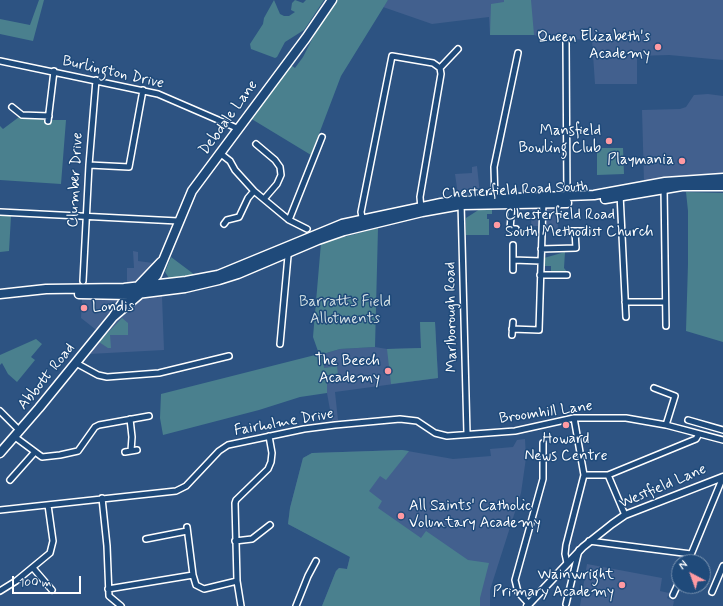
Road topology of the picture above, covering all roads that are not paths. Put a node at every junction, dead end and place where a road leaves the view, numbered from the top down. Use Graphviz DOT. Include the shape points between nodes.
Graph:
graph roads {
  1 [pos="332,0"];
  2 [pos="566,41"];
  3 [pos="458,49"];
  4 [pos="518,53"];
  5 [pos="0,62"];
  6 [pos="440,68"];
  7 [pos="54,71"];
  8 [pos="96,80"];
  9 [pos="143,90"];
  10 [pos="12,107"];
  11 [pos="239,130"];
  12 [pos="322,137"];
  13 [pos="256,144"];
  14 [pos="221,154"];
  15 [pos="89,165"];
  16 [pos="723,178"];
  17 [pos="664,186"];
  18 [pos="723,186"];
  19 [pos="254,191"];
  20 [pos="620,194"];
  21 [pos="264,199"];
  22 [pos="567,200"];
  23 [pos="543,201"];
  24 [pos="461,202"];
  25 [pos="495,202"];
  26 [pos="512,205"];
  27 [pos="421,209"];
  28 [pos="0,212"];
  29 [pos="86,216"];
  30 [pos="289,220"];
  31 [pos="178,221"];
  32 [pos="363,223"];
  33 [pos="224,224"];
  34 [pos="307,229"];
  35 [pos="516,229"];
  36 [pos="567,231"];
  37 [pos="575,231"];
  38 [pos="588,231"];
  39 [pos="513,245"];
  40 [pos="541,249"];
  41 [pos="285,250"];
  42 [pos="163,260"];
  43 [pos="513,260"];
  44 [pos="541,261"];
  45 [pos="161,269"];
  46 [pos="513,270"];
  47 [pos="540,275"];
  48 [pos="567,275"];
  49 [pos="83,281"];
  50 [pos="170,283"];
  51 [pos="148,285"];
  52 [pos="138,290"];
  53 [pos="0,294"];
  54 [pos="107,294"];
  55 [pos="129,295"];
  56 [pos="0,299"];
  57 [pos="626,302"];
  58 [pos="666,302"];
  59 [pos="115,313"];
  60 [pos="626,317"];
  61 [pos="513,322"];
  62 [pos="666,326"];
  63 [pos="512,329"];
  64 [pos="512,335"];
  65 [pos="280,344"];
  66 [pos="229,356"];
  67 [pos="76,363"];
  68 [pos="654,388"];
  69 [pos="0,411"];
  70 [pos="149,416"];
  71 [pos="574,418"];
  72 [pos="130,419"];
  73 [pos="688,420"];
  74 [pos="695,422"];
  75 [pos="666,425"];
  76 [pos="723,430"];
  77 [pos="693,432"];
  78 [pos="18,434"];
  79 [pos="467,434"];
  80 [pos="699,434"];
  81 [pos="269,436"];
  82 [pos="723,440"];
  83 [pos="543,443"];
  84 [pos="2,447"];
  85 [pos="137,450"];
  86 [pos="34,453"];
  87 [pos="584,475"];
  88 [pos="608,475"];
  89 [pos="723,477"];
  90 [pos="10,480"];
  91 [pos="102,498"];
  92 [pos="48,505"];
  93 [pos="0,510"];
  94 [pos="626,515"];
  95 [pos="270,525"];
  96 [pos="146,539"];
  97 [pos="235,541"];
  98 [pos="589,541"];
  99 [pos="580,550"];
  100 [pos="691,554"];
  101 [pos="316,561"];
  102 [pos="567,562"];
  103 [pos="723,566"];
  104 [pos="33,568"];
  105 [pos="721,574"];
  106 [pos="193,575"];
  107 [pos="237,582"];
  108 [pos="108,589"];
  109 [pos="52,590"];
  110 [pos="0,591"];
  111 [pos="712,592"];
  112 [pos="566,604"];
  113 [pos="528,605"];
  114 [pos="121,606"];
  115 [pos="241,606"];
  116 [pos="296,606"];
  1 -- 11 [label="main road, Debdale Lane"];
  2 -- 22 [label="street"];
  3 -- 6 [label="street"];
  4 -- 25 [label="street" via="494,167"];
  5 -- 7 [label="street, Burlington Drive"];
  6 -- 27 [label="street" via="420,197"];
  6 -- 32 [label="street" via="433,63 392,56 361,212"];
  7 -- 8 [label="street, Burlington Drive"];
  7 -- 10 [label="street" via="49,119 22,115"];
  8 -- 9 [label="street, Burlington Drive"];
  8 -- 15 [label="street, Clumber Drive"];
  9 -- 11 [label="street, Burlington Drive" via="158,94"];
  9 -- 15 [label="street" via="129,167"];
  11 -- 14 [label="main road, Debdale Lane"];
  12 -- 30 [label="street"];
  13 -- 21 [label="street" via="278,163 281,175 278,184"];
  14 -- 19 [label="street" via="230,161"];
  14 -- 31 [label="main road, Debdale Lane" via="192,191"];
  15 -- 29 [label="street, Clumber Drive"];
  16 -- 17 [label="main road, Chesterfield Road South"];
  17 -- 18 [label="main road, Chesterfield Road South"];
  17 -- 20 [label="main road, Chesterfield Road South"];
  17 -- 58 [label="street"];
  19 -- 21 [label="street"];
  19 -- 33 [label="street" via="238,217 227,220"];
  20 -- 22 [label="main road, Chesterfield Road South"];
  20 -- 57 [label="street"];
  21 -- 30 [label="street"];
  22 -- 23 [label="main road, Chesterfield Road South"];
  23 -- 25 [label="main road, Chesterfield Road South"];
  23 -- 26 [label="main road, Chesterfield Road South"];
  23 -- 40 [label="street"];
  24 -- 25 [label="main road, Chesterfield Road South"];
  24 -- 27 [label="main road, Chesterfield Road South"];
  24 -- 79 [label="street, Marlborough Road"];
  25 -- 26 [label="main road, Chesterfield Road South"];
  26 -- 35 [label="street" via="510,229"];
  27 -- 32 [label="main road, Chesterfield Road South"];
  28 -- 29 [label="street"];
  29 -- 31 [label="street"];
  29 -- 49 [label="street, Clumber Drive"];
  30 -- 34 [label="street"];
  31 -- 42 [label="main road, Debdale Lane"];
  32 -- 41 [label="main road, Chesterfield Road South" via="342,224"];
  36 -- 37 [label="street"];
  37 -- 38 [label="street"];
  37 -- 40 [label="street" via="576,248"];
  39 -- 43 [label="street"];
  40 -- 44 [label="street"];
  41 -- 50 [label="main road, Chesterfield Road South" via="218,275"];
  41 -- 52 [label="main road, Chesterfield Road South" via="219,280 184,288"];
  41 -- 65 [label="street" via="288,256"];
  42 -- 45 [label="main road, Debdale Lane"];
  42 -- 52 [label="main road, Debdale Lane"];
  43 -- 44 [label="street"];
  43 -- 46 [label="street"];
  44 -- 47 [label="street"];
  45 -- 50 [label="main road" via="162,276"];
  45 -- 51 [label="main road, Debdale Lane"];
  47 -- 48 [label="street"];
  47 -- 63 [label="street" via="539,330"];
  50 -- 51 [label="main road, Chesterfield Road South"];
  51 -- 52 [label="main road, Chesterfield Road South"];
  52 -- 53 [label="main road" via="46,289"];
  52 -- 55 [label="main road, Abbott Road"];
  52 -- 59 [label="main road, Abbott Road"];
  54 -- 55 [label="main road"];
  54 -- 56 [label="main road" via="46,294"];
  54 -- 59 [label="main road" via="117,300"];
  55 -- 59 [label="main road, Abbott Road"];
  57 -- 58 [label="street"];
  57 -- 60 [label="street"];
  58 -- 62 [label="street"];
  59 -- 67 [label="main road, Abbott Road"];
  61 -- 63 [label="street"];
  63 -- 64 [label="street"];
  66 -- 67 [label="street" via="159,373 107,377"];
  67 -- 78 [label="main road, Abbott Road"];
  68 -- 75 [label="street" via="675,396"];
  69 -- 78 [label="street"];
  70 -- 72 [label="street"];
  71 -- 75 [label="street, Broomhill Lane" via="626,418"];
  71 -- 79 [label="street, Broomhill Lane" via="515,429"];
  71 -- 87 [label="street"];
  72 -- 85 [label="street" via="132,437 128,452"];
  72 -- 86 [label="street" via="95,427 80,448 74,452 44,458"];
  73 -- 74 [label="street"];
  74 -- 76 [label="street"];
  74 -- 77 [label="street"];
  75 -- 77 [label="street, Broomhill Lane"];
  77 -- 80 [label="street, Broomhill Lane"];
  78 -- 84 [label="main road, Abbott Road"];
  78 -- 86 [label="street"];
  79 -- 81 [label="street, Fairholme Drive" via="447,436 435,433 417,422 400,420 335,425"];
  80 -- 82 [label="street, Broomhill Lane"];
  80 -- 88 [label="street" via="696,439"];
  81 -- 91 [label="street, Fairholme Drive" via="228,445 186,486 176,491"];
  81 -- 97 [label="street" via="272,452 268,469 234,503"];
  83 -- 113 [label="street" via="543,479 515,580 518,592"];
  86 -- 90 [label="street"];
  87 -- 88 [label="street"];
  87 -- 102 [label="street" via="566,545"];
  88 -- 94 [label="street"];
  89 -- 94 [label="street, Westfield Lane"];
  89 -- 100 [label="street"];
  91 -- 92 [label="street, Fairholme Drive"];
  91 -- 108 [label="street"];
  92 -- 93 [label="street, Fairholme Drive"];
  92 -- 104 [label="street" via="52,547"];
  94 -- 98 [label="street, Westfield Lane"];
  95 -- 97 [label="street" via="252,539"];
  96 -- 106 [label="street" via="187,529"];
  97 -- 107 [label="street"];
  98 -- 99 [label="street, Westfield Lane"];
  98 -- 100 [label="street"];
  99 -- 102 [label="street, Westfield Lane"];
  99 -- 112 [label="street"];
  101 -- 116 [label="street"];
  102 -- 113 [label="street, Westfield Lane"];
  103 -- 105 [label="street"];
  104 -- 109 [label="street"];
  104 -- 110 [label="street"];
  105 -- 111 [label="street"];
  106 -- 107 [label="street" via="194,583 204,589"];
  106 -- 108 [label="street"];
  107 -- 115 [label="street"];
  108 -- 114 [label="street" via="111,599"];
}
